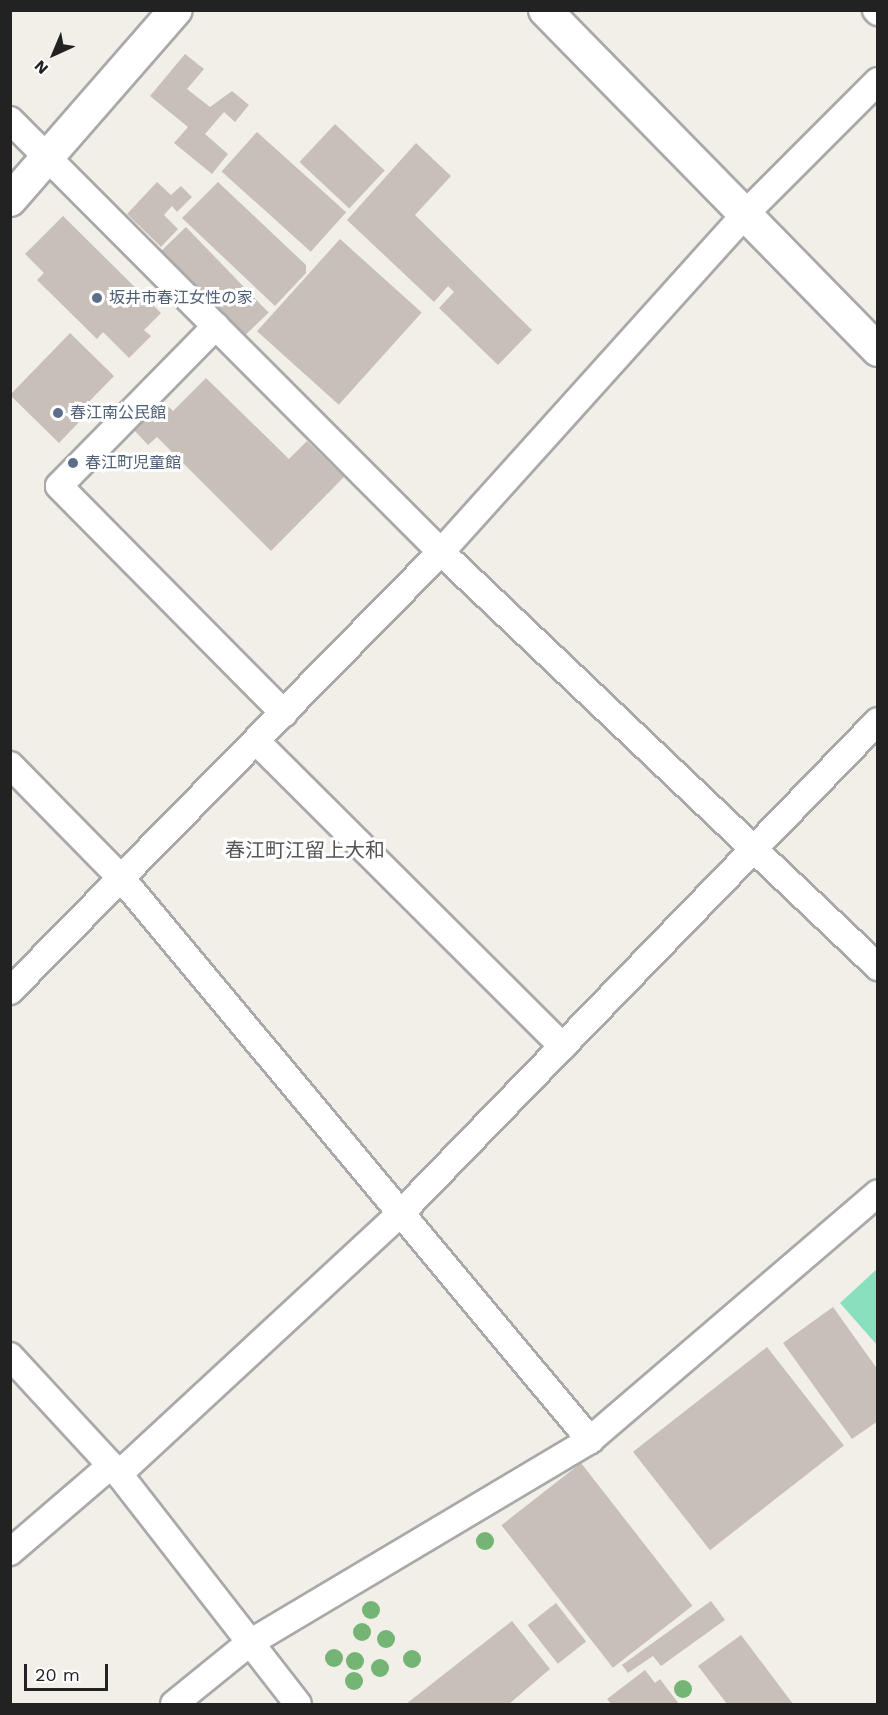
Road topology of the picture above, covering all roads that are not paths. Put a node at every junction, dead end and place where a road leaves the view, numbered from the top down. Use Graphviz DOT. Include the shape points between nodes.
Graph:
graph roads {
  1 [pos="176,10"];
  2 [pos="545,10"];
  3 [pos="878,81"];
  4 [pos="10,120"];
  5 [pos="48,157"];
  6 [pos="10,200"];
  7 [pos="745,214"];
  8 [pos="216,326"];
  9 [pos="878,350"];
  10 [pos="441,552"];
  11 [pos="284,713"];
  12 [pos="878,721"];
  13 [pos="256,741"];
  14 [pos="10,765"];
  15 [pos="755,850"];
  16 [pos="122,879"];
  17 [pos="878,968"];
  18 [pos="10,991"];
  19 [pos="563,1047"];
  20 [pos="878,1193"];
  21 [pos="401,1213"];
  22 [pos="10,1356"];
  23 [pos="590,1440"];
  24 [pos="115,1470"];
  25 [pos="10,1552"];
  26 [pos="248,1644"];
  27 [pos="174,1704"];
  28 [pos="298,1704"];
  1 -- 5 [label="street"];
  2 -- 7 [label="street"];
  3 -- 7 [label="street"];
  4 -- 5 [label="street"];
  5 -- 6 [label="street"];
  5 -- 8 [label="street"];
  7 -- 9 [label="street"];
  7 -- 10 [label="street"];
  8 -- 10 [label="street"];
  8 -- 11 [label="street" via="59,486"];
  10 -- 11 [label="street"];
  10 -- 15 [label="street"];
  11 -- 13 [label="street"];
  12 -- 15 [label="street"];
  13 -- 16 [label="street"];
  13 -- 19 [label="street"];
  14 -- 16 [label="street"];
  15 -- 17 [label="street"];
  15 -- 19 [label="street"];
  16 -- 18 [label="street"];
  16 -- 21 [label="street"];
  19 -- 21 [label="street"];
  20 -- 23 [label="street"];
  21 -- 23 [label="street"];
  21 -- 24 [label="street"];
  22 -- 24 [label="street"];
  23 -- 26 [label="street"];
  24 -- 25 [label="street"];
  24 -- 26 [label="street"];
  26 -- 27 [label="street"];
  26 -- 28 [label="street"];
}
